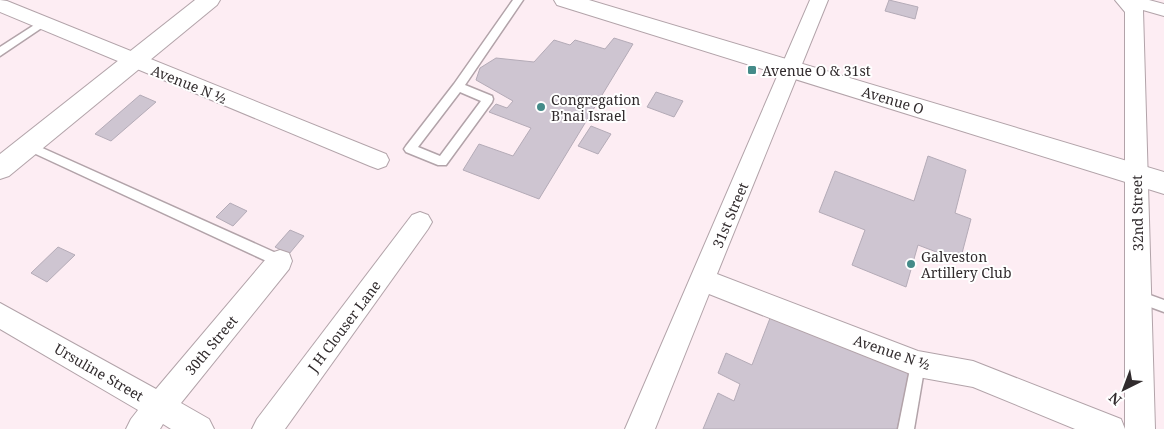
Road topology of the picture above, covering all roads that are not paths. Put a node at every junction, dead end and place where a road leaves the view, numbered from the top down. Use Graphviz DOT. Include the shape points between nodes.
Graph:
graph roads {
  1 [pos="209,0"];
  2 [pos="518,0"];
  3 [pos="565,0"];
  4 [pos="819,0"];
  5 [pos="1125,0"];
  6 [pos="0,5"];
  7 [pos="1164,10"];
  8 [pos="42,23"];
  9 [pos="0,52"];
  10 [pos="132,61"];
  11 [pos="790,68"];
  12 [pos="458,87"];
  13 [pos="29,146"];
  14 [pos="378,160"];
  15 [pos="0,169"];
  16 [pos="1136,174"];
  17 [pos="1164,183"];
  18 [pos="420,222"];
  19 [pos="280,261"];
  20 [pos="702,279"];
  21 [pos="1139,297"];
  22 [pos="1164,306"];
  23 [pos="0,315"];
  24 [pos="918,364"];
  25 [pos="160,407"];
  26 [pos="141,429"];
  27 [pos="199,429"];
  28 [pos="267,429"];
  29 [pos="640,429"];
  30 [pos="906,429"];
  31 [pos="1111,429"];
  32 [pos="1140,429"];
  1 -- 10 [label="main road"];
  2 -- 12 [label="lane"];
  3 -- 11 [label="main road, Avenue O"];
  4 -- 11 [label="street, 31st Street"];
  5 -- 7 [label="street"];
  5 -- 16 [label="street, 32nd Street" via="1134,11"];
  6 -- 8 [label="street, Avenue N ½"];
  8 -- 9 [label="lane"];
  8 -- 10 [label="street, Avenue N ½"];
  10 -- 13 [label="main road"];
  10 -- 14 [label="street, Avenue N ½"];
  11 -- 16 [label="main road, Avenue O"];
  11 -- 20 [label="street, 31st Street"];
  12 -- 12 [label="lane" via="422,133 410,149 442,162 488,99"];
  13 -- 15 [label="main road"];
  13 -- 19 [label="lane"];
  16 -- 17 [label="main road, Avenue O"];
  16 -- 21 [label="street, 32nd Street"];
  18 -- 28 [label="street, J H Clouser Lane"];
  19 -- 25 [label="street, 30th Street"];
  20 -- 24 [label="street, Avenue N ½"];
  20 -- 29 [label="street, 31st Street"];
  21 -- 22 [label="lane"];
  21 -- 32 [label="street, 32nd Street"];
  23 -- 25 [label="street, Ursuline Street"];
  24 -- 30 [label="lane"];
  24 -- 31 [label="street, Avenue N ½" via="973,374"];
  25 -- 26 [label="street, 30th Street"];
  25 -- 27 [label="street, Ursuline Street"];
}
